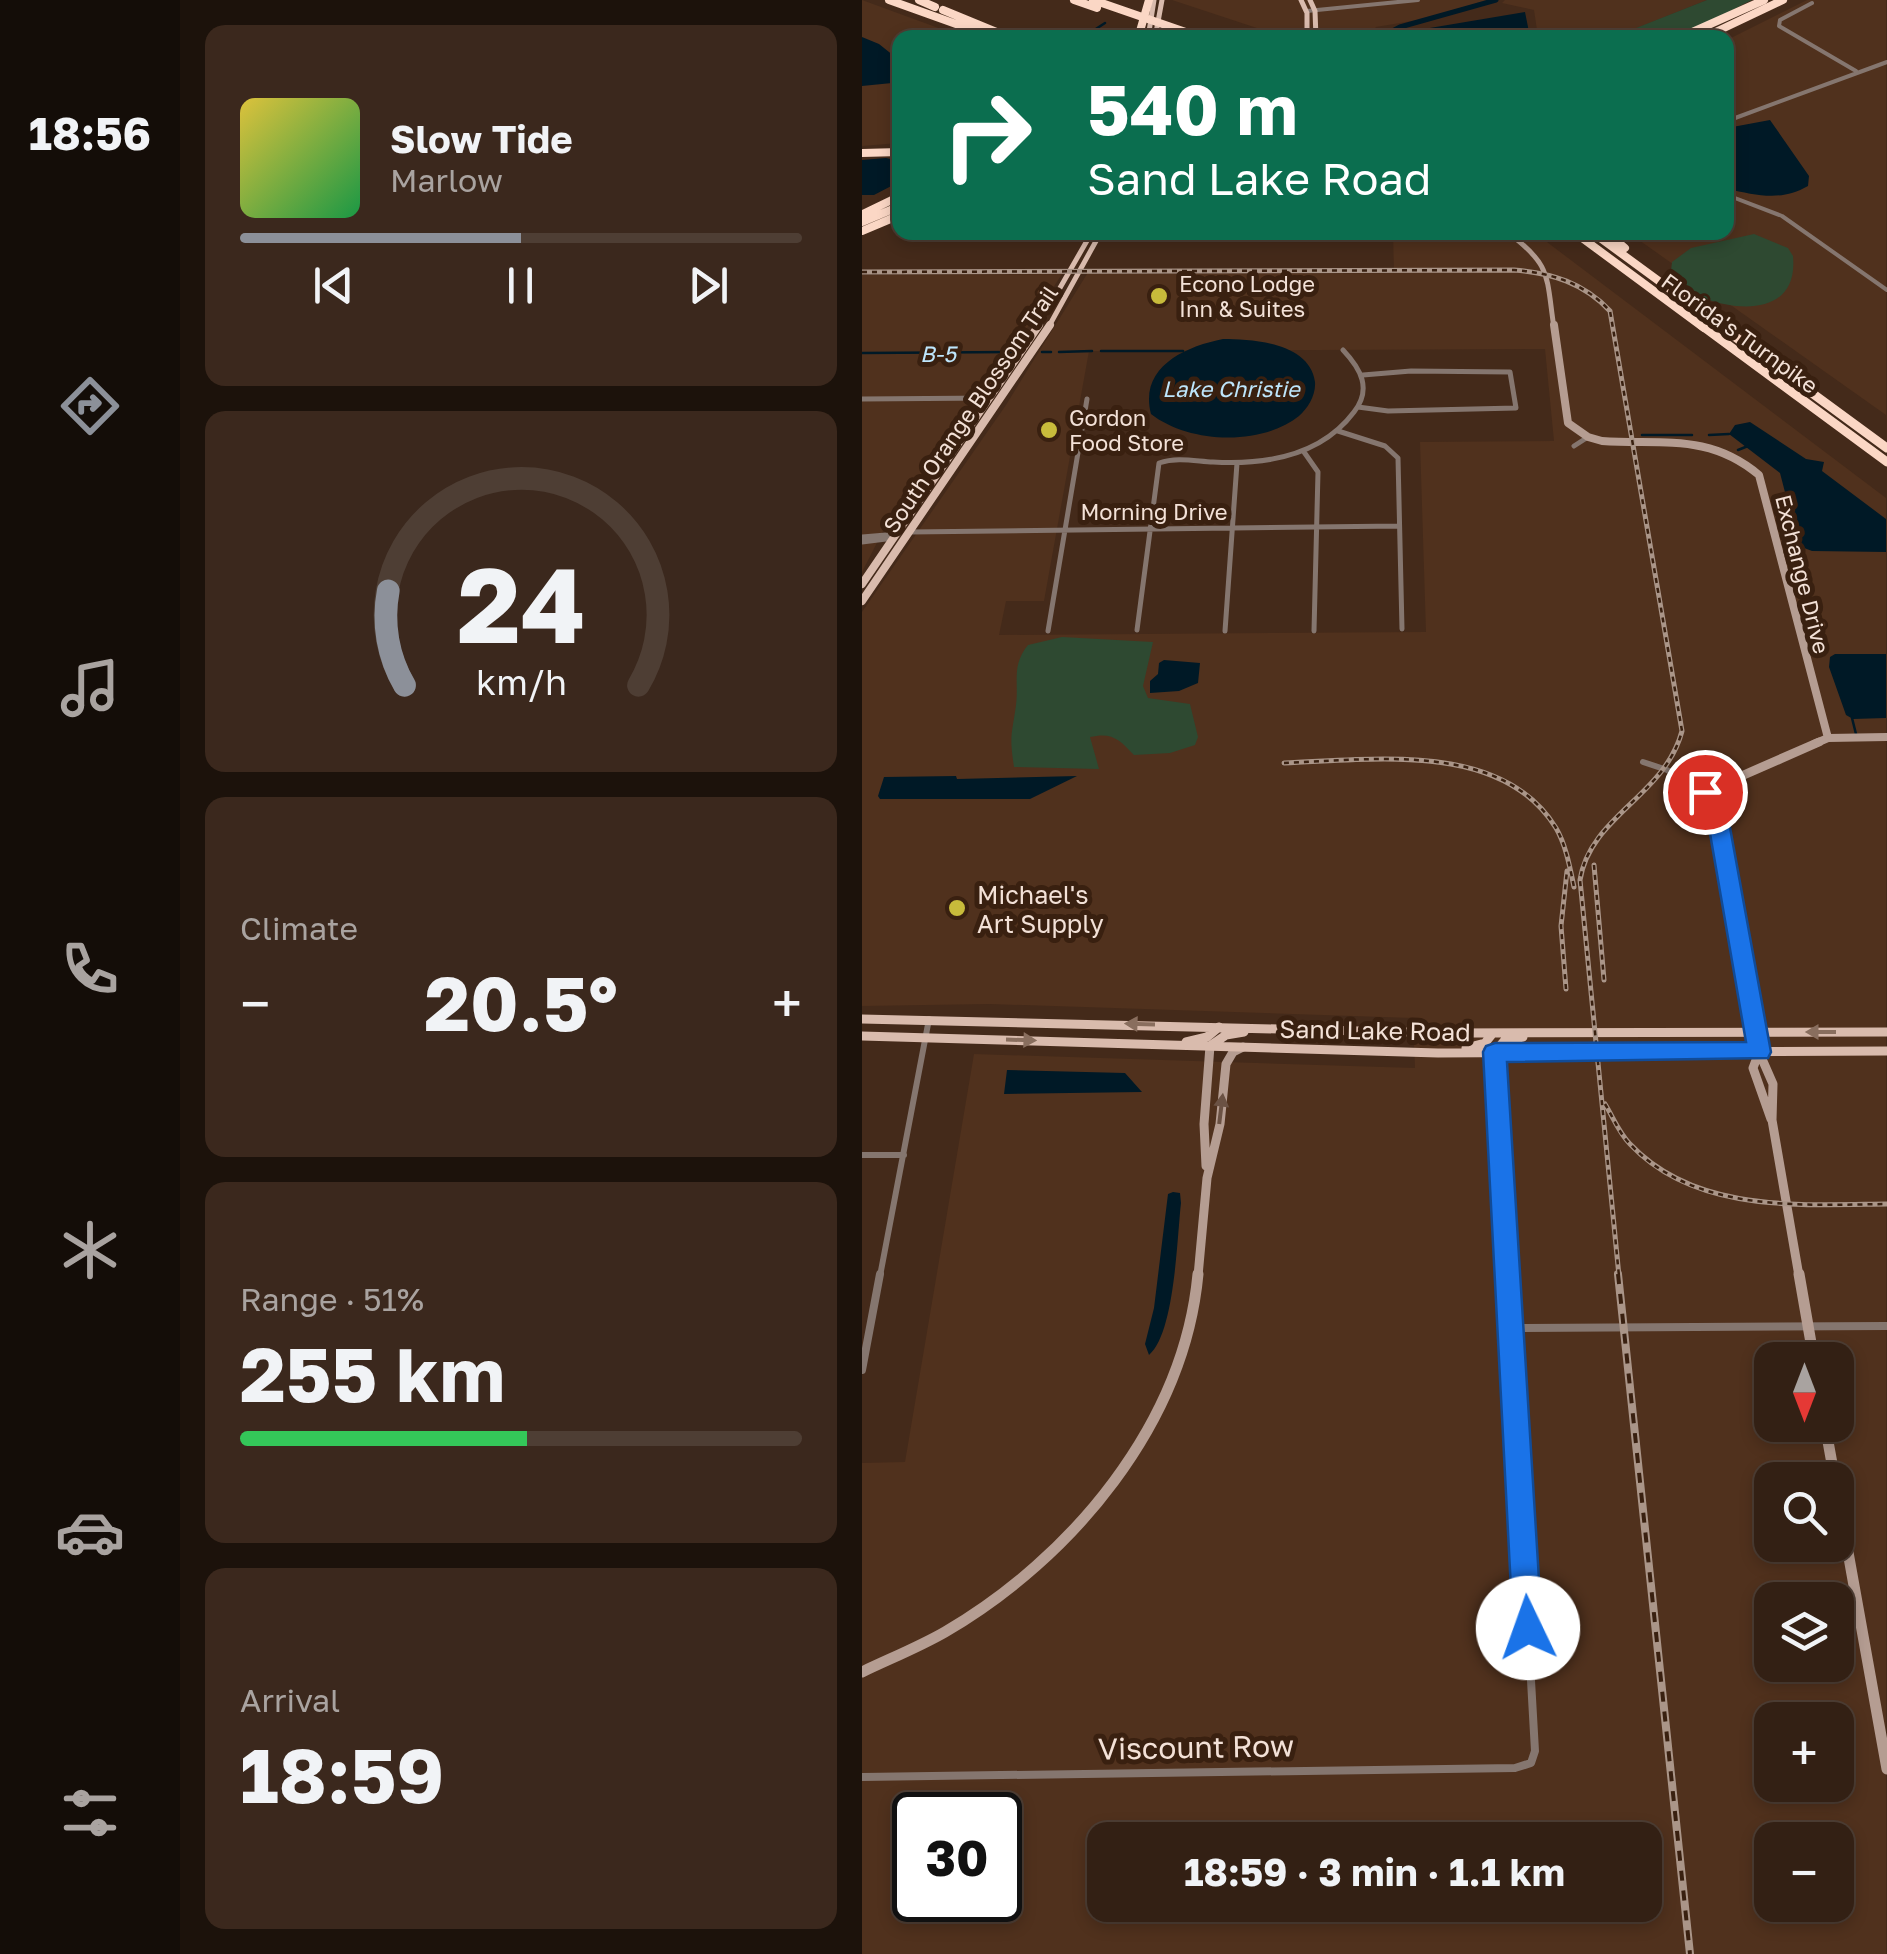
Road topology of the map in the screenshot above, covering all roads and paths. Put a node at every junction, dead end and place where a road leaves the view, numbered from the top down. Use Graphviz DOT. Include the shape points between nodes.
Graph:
graph roads {
  1 [pos="891,0"];
  2 [pos="906,0"];
  3 [pos="919,0"];
  4 [pos="1074,0"];
  5 [pos="1093,0"];
  6 [pos="1152,0"];
  7 [pos="1162,0"];
  8 [pos="1300,0"];
  9 [pos="1310,0"];
  10 [pos="1418,0"];
  11 [pos="1764,0"];
  12 [pos="1783,0"];
  13 [pos="1812,2"];
  14 [pos="934,10"];
  15 [pos="1307,11"];
  16 [pos="1316,11"];
  17 [pos="1139,19"];
  18 [pos="1720,21"];
  19 [pos="1165,28"];
  20 [pos="974,30"];
  21 [pos="978,30"];
  22 [pos="990,30"];
  23 [pos="1141,30"];
  24 [pos="1152,30"];
  25 [pos="1154,30"];
  26 [pos="1168,30"];
  27 [pos="1173,30"];
  28 [pos="1307,30"];
  29 [pos="1316,30"];
  30 [pos="1694,30"];
  31 [pos="1699,30"];
  32 [pos="1719,30"];
  33 [pos="1886,62"];
  34 [pos="1856,71"];
  35 [pos="1734,119"];
  36 [pos="892,152"];
  37 [pos="862,153"];
  38 [pos="1734,198"];
  39 [pos="892,200"];
  40 [pos="892,202"];
  41 [pos="892,204"];
  42 [pos="862,206"];
  43 [pos="862,214"];
  44 [pos="892,217"];
  45 [pos="862,222"];
  46 [pos="862,230"];
  47 [pos="1088,240"];
  48 [pos="1097,240"];
  49 [pos="1518,240"];
  50 [pos="1585,240"];
  51 [pos="1603,240"];
  52 [pos="1616,240"];
  53 [pos="1660,282"];
  54 [pos="1886,290"];
  55 [pos="1060,293"];
  56 [pos="1063,304"];
  57 [pos="1344,350"];
  58 [pos="1363,375"];
  59 [pos="1087,398"];
  60 [pos="862,400"];
  61 [pos="994,400"];
  62 [pos="1358,407"];
  63 [pos="1338,431"];
  64 [pos="1588,438"];
  65 [pos="1574,446"];
  66 [pos="1886,448"];
  67 [pos="1304,452"];
  68 [pos="1237,462"];
  69 [pos="1886,462"];
  70 [pos="1399,526"];
  71 [pos="1316,527"];
  72 [pos="1148,528"];
  73 [pos="1233,528"];
  74 [pos="1065,529"];
  75 [pos="909,532"];
  76 [pos="894,537"];
  77 [pos="862,539"];
  78 [pos="862,584"];
  79 [pos="862,601"];
  80 [pos="1402,629"];
  81 [pos="1137,630"];
  82 [pos="1048,631"];
  83 [pos="1225,631"];
  84 [pos="1314,631"];
  85 [pos="1828,738"];
  86 [pos="1886,738"];
  87 [pos="1643,762"];
  88 [pos="1705,792"];
  89 [pos="862,1019"];
  90 [pos="929,1019"];
  91 [pos="1219,1027"];
  92 [pos="1277,1029"];
  93 [pos="1756,1032"];
  94 [pos="1886,1032"];
  95 [pos="1493,1033"];
  96 [pos="1550,1033"];
  97 [pos="862,1036"];
  98 [pos="928,1037"];
  99 [pos="1167,1044"];
  100 [pos="1210,1046"];
  101 [pos="1242,1047"];
  102 [pos="1886,1051"];
  103 [pos="1495,1052"];
  104 [pos="1759,1052"];
  105 [pos="1438,1053"];
  106 [pos="1772,1120"];
  107 [pos="862,1155"];
  108 [pos="904,1155"];
  109 [pos="1207,1178"];
  110 [pos="1808,1326"];
  111 [pos="1886,1326"];
  112 [pos="1510,1328"];
  113 [pos="1811,1342"];
  114 [pos="864,1349"];
  115 [pos="862,1370"];
  116 [pos="1850,1562"];
  117 [pos="862,1672"];
  118 [pos="1886,1765"];
  119 [pos="862,1777"];
  1 -- 20 [label="highway"];
  2 -- 14 [label="highway"];
  3 -- 14 [label="highway"];
  4 -- 17 [label="highway"];
  5 -- 17 [label="highway"];
  6 -- 23 [label="highway"];
  6 -- 24 [label="main road"];
  7 -- 25 [label="main road"];
  8 -- 15 [label="main road"];
  9 -- 16 [label="main road"];
  10 -- 16 [label="street"];
  11 -- 18 [label="highway"];
  12 -- 32 [label="highway"];
  13 -- 34 [label="street" via="1778,25"];
  14 -- 21 [label="highway"];
  14 -- 22 [label="highway"];
  15 -- 16 [label="street"];
  15 -- 28 [label="main road"];
  16 -- 29 [label="main road"];
  17 -- 19 [label="highway"];
  18 -- 30 [label="highway"];
  18 -- 31 [label="highway"];
  19 -- 26 [label="highway"];
  19 -- 27 [label="highway"];
  33 -- 34 [label="street"];
  34 -- 35 [label="street"];
  36 -- 37 [label="highway"];
  38 -- 54 [label="street" via="1782,216"];
  39 -- 42 [label="main road"];
  40 -- 43 [label="highway"];
  41 -- 45 [label="highway"];
  44 -- 46 [label="highway"];
  47 -- 55 [label="main road, South Orange Blossom Trail"];
  48 -- 56 [label="main road, South Orange Blossom Trail"];
  49 -- 64 [label="street" via="1546,267 1565,416"];
  50 -- 69 [label="highway, Florida's Turnpike"];
  51 -- 53 [label="highway, Florida's Turnpike"];
  52 -- 53 [label="highway"];
  53 -- 66 [label="highway, Florida's Turnpike"];
  55 -- 56 [label="main road"];
  55 -- 61 [label="main road, South Orange Blossom Trail"];
  56 -- 61 [label="main road, South Orange Blossom Trail"];
  57 -- 58 [label="street"];
  58 -- 62 [label="street" via="1366,389"];
  58 -- 62 [label="street" via="1510,372 1516,408"];
  59 -- 74 [label="street"];
  60 -- 61 [label="street"];
  61 -- 75 [label="main road, South Orange Blossom Trail"];
  61 -- 76 [label="main road, South Orange Blossom Trail"];
  62 -- 63 [label="street"];
  63 -- 67 [label="street"];
  63 -- 70 [label="street" via="1398,458"];
  64 -- 65 [label="street"];
  64 -- 85 [label="street, Exchange Drive" via="1714,444 1760,475"];
  67 -- 68 [label="street"];
  67 -- 71 [label="street" via="1318,472"];
  68 -- 72 [label="street" via="1159,463"];
  68 -- 73 [label="street"];
  70 -- 71 [label="street, Morning Drive"];
  70 -- 80 [label="street"];
  71 -- 73 [label="street, Morning Drive"];
  71 -- 84 [label="street"];
  72 -- 73 [label="street, Morning Drive"];
  72 -- 74 [label="street, Morning Drive"];
  72 -- 81 [label="street"];
  73 -- 83 [label="street"];
  74 -- 75 [label="street, Morning Drive"];
  74 -- 82 [label="street"];
  75 -- 76 [label="street"];
  75 -- 79 [label="main road, South Orange Blossom Trail"];
  76 -- 77 [label="street"];
  76 -- 78 [label="main road, South Orange Blossom Trail"];
  85 -- 86 [label="street"];
  85 -- 88 [label="street"];
  87 -- 88 [label="street"];
  88 -- 93 [label="street" via="1719,822"];
  89 -- 90 [label="main road, Sand Lake Road"];
  91 -- 90 [label="main road, Sand Lake Road, one-way"];
  90 -- 98 [label="street"];
  91 -- 92 [label="main road, Sand Lake Road"];
  91 -- 99 [label="main road"];
  92 -- 95 [label="main road, Sand Lake Road"];
  92 -- 100 [label="main road" via="1238,1032"];
  94 -- 93 [label="main road, Sand Lake Road, one-way"];
  93 -- 96 [label="main road, Sand Lake Road"];
  93 -- 104 [label="street"];
  95 -- 96 [label="main road, Sand Lake Road"];
  95 -- 105 [label="main road" via="1476,1046"];
  96 -- 103 [label="main road" via="1504,1042"];
  97 -- 98 [label="main road, Sand Lake Road"];
  98 -- 99 [label="main road, Sand Lake Road, one-way"];
  98 -- 108 [label="street"];
  99 -- 100 [label="main road, Sand Lake Road"];
  100 -- 101 [label="main road, Sand Lake Road"];
  100 -- 109 [label="street"];
  101 -- 105 [label="main road, Sand Lake Road"];
  109 -- 101 [label="street, one-way" via="1226,1064"];
  102 -- 104 [label="main road, Sand Lake Road"];
  103 -- 104 [label="main road, Sand Lake Road"];
  103 -- 105 [label="main road, Sand Lake Road"];
  103 -- 112 [label="street"];
  104 -- 106 [label="street" via="1753,1068"];
  104 -- 106 [label="street" via="1775,1083"];
  106 -- 110 [label="street"];
  107 -- 108 [label="street"];
  108 -- 114 [label="street"];
  109 -- 117 [label="street" via="1188,1327 1169,1387 1127,1463 1072,1530 998,1597"];
  110 -- 111 [label="street"];
  110 -- 112 [label="street"];
  110 -- 113 [label="street"];
  112 -- 119 [label="street, Viscount Row" via="1531,1763"];
  114 -- 115 [label="street"];
  116 -- 118 [label="street"];
}
